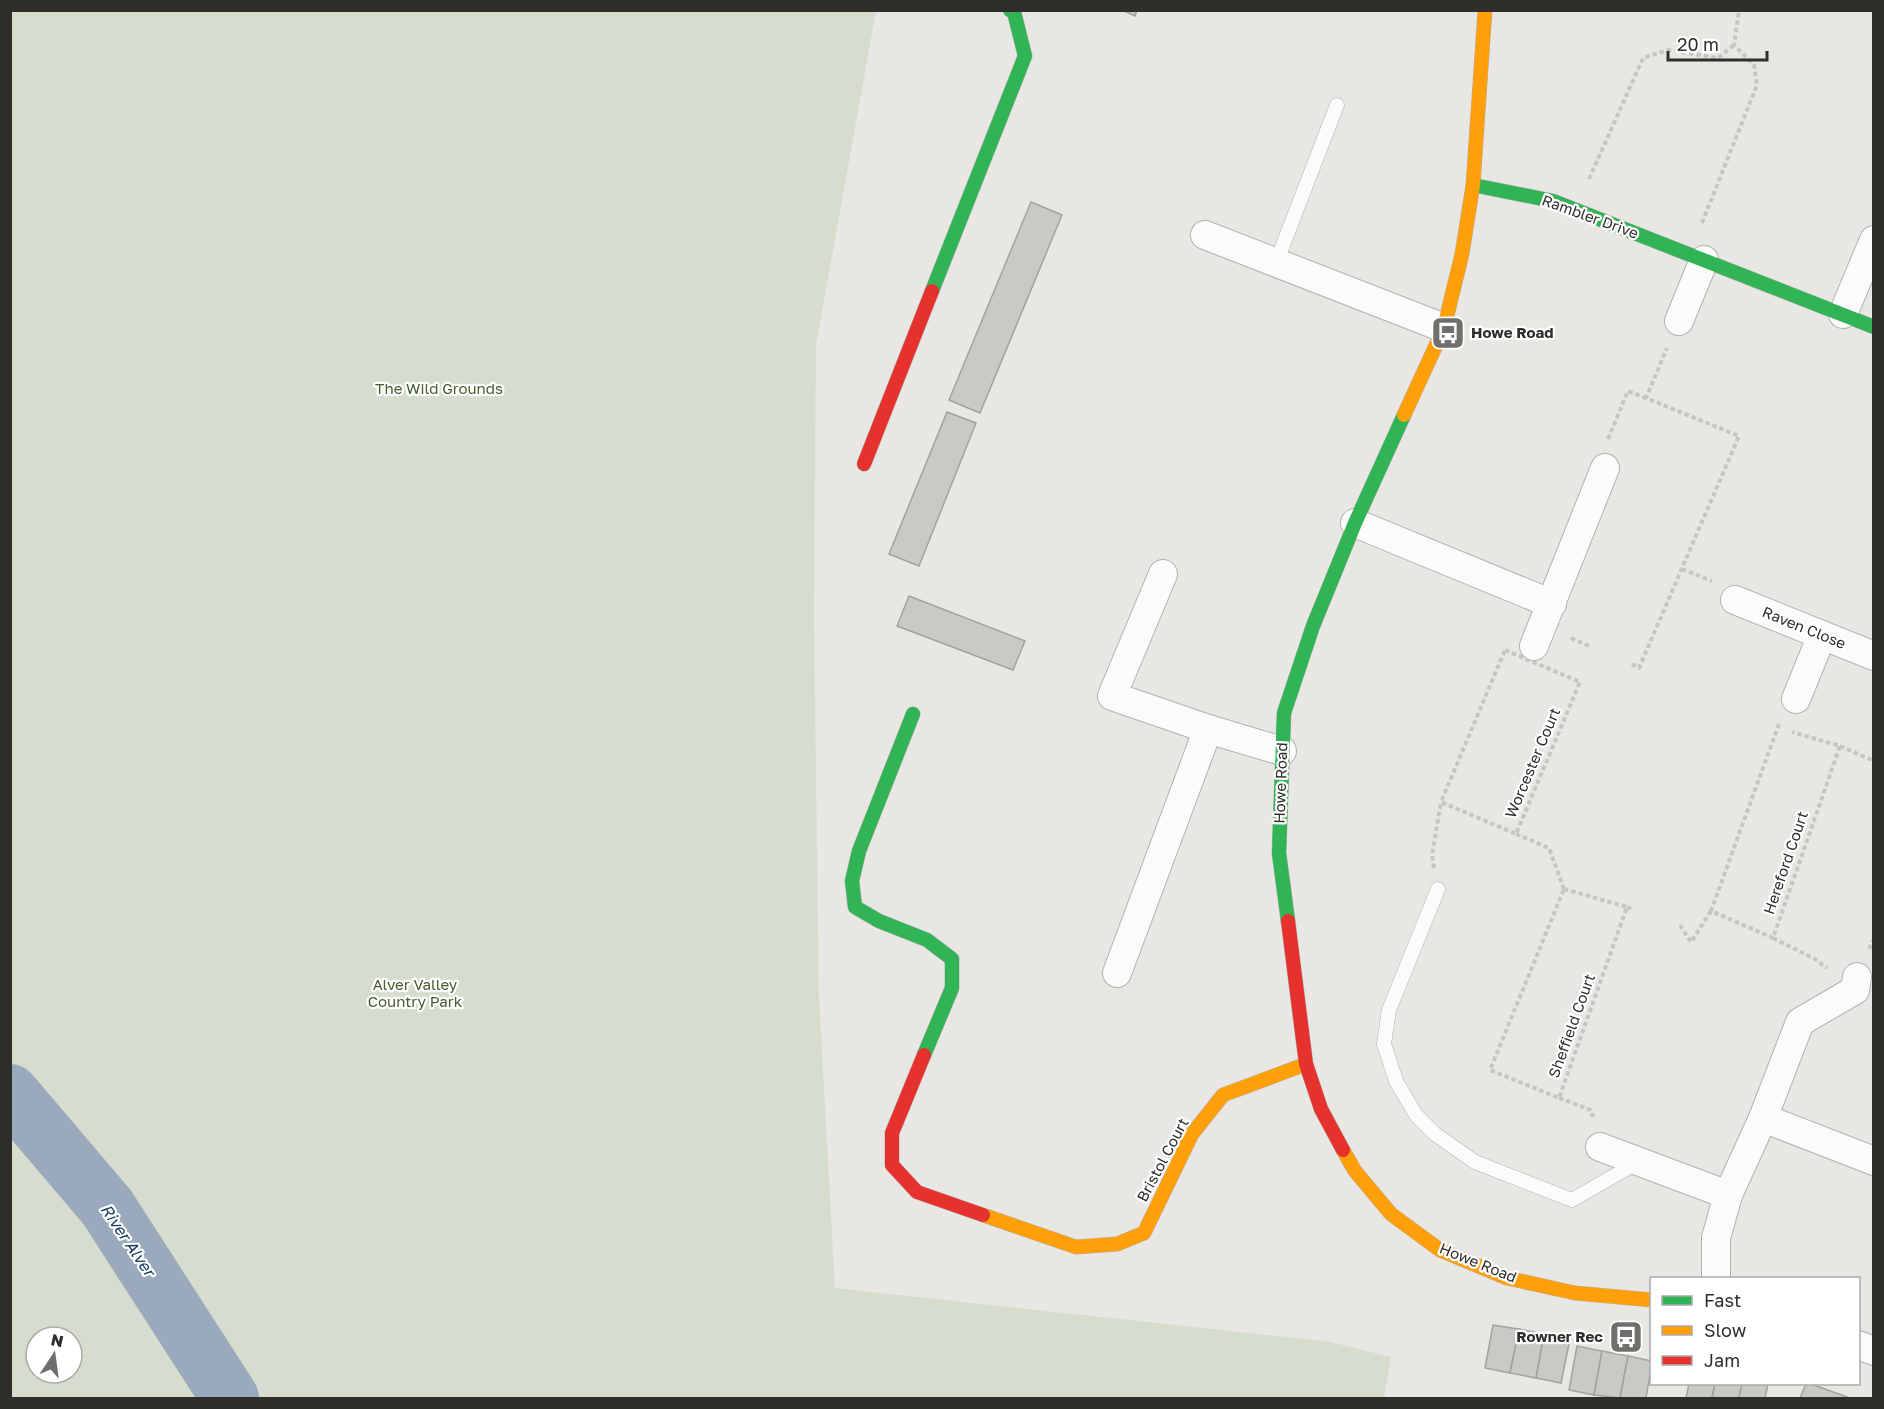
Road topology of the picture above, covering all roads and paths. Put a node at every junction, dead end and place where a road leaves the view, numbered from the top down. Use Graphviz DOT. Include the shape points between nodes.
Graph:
graph roads {
  1 [pos="1010,10"];
  2 [pos="1485,10"];
  3 [pos="1739,10"];
  4 [pos="1734,45"];
  5 [pos="1337,105"];
  6 [pos="1473,185"];
  7 [pos="1576,210"];
  8 [pos="1205,235"];
  9 [pos="1874,240"];
  10 [pos="1697,257"];
  11 [pos="1276,262"];
  12 [pos="1843,314"];
  13 [pos="1678,321"];
  14 [pos="1874,327"];
  15 [pos="1444,328"];
  16 [pos="1646,398"];
  17 [pos="864,464"];
  18 [pos="1605,468"];
  19 [pos="1355,523"];
  20 [pos="1163,574"];
  21 [pos="1735,600"];
  22 [pos="1552,604"];
  23 [pos="1822,635"];
  24 [pos="1534,646"];
  25 [pos="1874,656"];
  26 [pos="1632,664"];
  27 [pos="1796,699"];
  28 [pos="913,714"];
  29 [pos="1208,729"];
  30 [pos="1840,746"];
  31 [pos="1282,751"];
  32 [pos="1874,761"];
  33 [pos="1441,802"];
  34 [pos="1516,834"];
  35 [pos="1438,889"];
  36 [pos="1564,889"];
  37 [pos="1627,907"];
  38 [pos="1634,910"];
  39 [pos="1711,911"];
  40 [pos="1680,925"];
  41 [pos="1773,938"];
  42 [pos="1117,973"];
  43 [pos="1862,979"];
  44 [pos="1306,1064"];
  45 [pos="1558,1098"];
  46 [pos="1763,1118"];
  47 [pos="1600,1147"];
  48 [pos="1874,1161"];
  49 [pos="1638,1162"];
  50 [pos="1728,1195"];
  51 [pos="1716,1277"];
  52 [pos="1650,1300"];
  1 -- 17 [label="street" via="1014,12 1025,57"];
  2 -- 6 [label="street, Howe Road"];
  3 -- 4 [label="path"];
  4 -- 7 [label="path" via="1718,58 1668,50 1643,58"];
  4 -- 10 [label="path" via="1754,65 1757,85"];
  5 -- 11 [label="lane"];
  6 -- 7 [label="street, Rambler Drive" via="1553,201"];
  6 -- 15 [label="street, Howe Road"];
  7 -- 10 [label="street, Rambler Drive"];
  8 -- 11 [label="street"];
  9 -- 12 [label="street"];
  10 -- 12 [label="street, Rambler Drive"];
  10 -- 13 [label="street"];
  11 -- 15 [label="street"];
  12 -- 14 [label="street, Rambler Drive"];
  13 -- 16 [label="path"];
  15 -- 19 [label="street, Howe Road"];
  16 -- 18 [label="path" via="1628,391 1596,465"];
  16 -- 26 [label="path" via="1739,436 1639,668"];
  18 -- 22 [label="street"];
  19 -- 22 [label="street"];
  19 -- 31 [label="street, Howe Road" via="1313,626 1284,713"];
  20 -- 29 [label="street" via="1112,696"];
  21 -- 23 [label="street, Raven Close"];
  22 -- 24 [label="street"];
  23 -- 25 [label="street, Raven Close"];
  23 -- 27 [label="street"];
  28 -- 44 [label="street, Bristol Court" via="859,851 852,881 855,907 927,940 952,959 952,988 892,1133 892,1165 917,1191 1076,1247 1117,1244 1144,1233 1192,1134 1223,1095"];
  29 -- 31 [label="street"];
  29 -- 42 [label="street"];
  30 -- 32 [label="path"];
  30 -- 39 [label="path" via="1777,727"];
  30 -- 41 [label="path, Hereford Court"];
  31 -- 44 [label="street, Howe Road" via="1279,853"];
  33 -- 34 [label="path, Worcester Court"];
  33 -- 34 [label="path, Worcester Court" via="1505,650 1529,660 1580,682"];
  33 -- 35 [label="path" via="1432,855"];
  34 -- 36 [label="path" via="1549,848"];
  35 -- 49 [label="lane" via="1389,1010 1384,1044 1396,1081 1416,1114 1475,1162 1572,1200"];
  36 -- 37 [label="path"];
  36 -- 45 [label="path, Sheffield Court" via="1490,1070"];
  37 -- 38 [label="path"];
  37 -- 45 [label="path, Sheffield Court"];
  39 -- 40 [label="path" via="1691,942"];
  39 -- 41 [label="path, Hereford Court"];
  41 -- 43 [label="path"];
  43 -- 46 [label="street" via="1800,1022"];
  44 -- 52 [label="street, Howe Road" via="1321,1109 1355,1171 1391,1214 1440,1250 1507,1278 1575,1293"];
  45 -- 47 [label="path" via="1592,1110"];
  46 -- 48 [label="street"];
  46 -- 50 [label="street"];
  47 -- 49 [label="street"];
  49 -- 50 [label="street"];
  50 -- 51 [label="street" via="1716,1238"];
}
